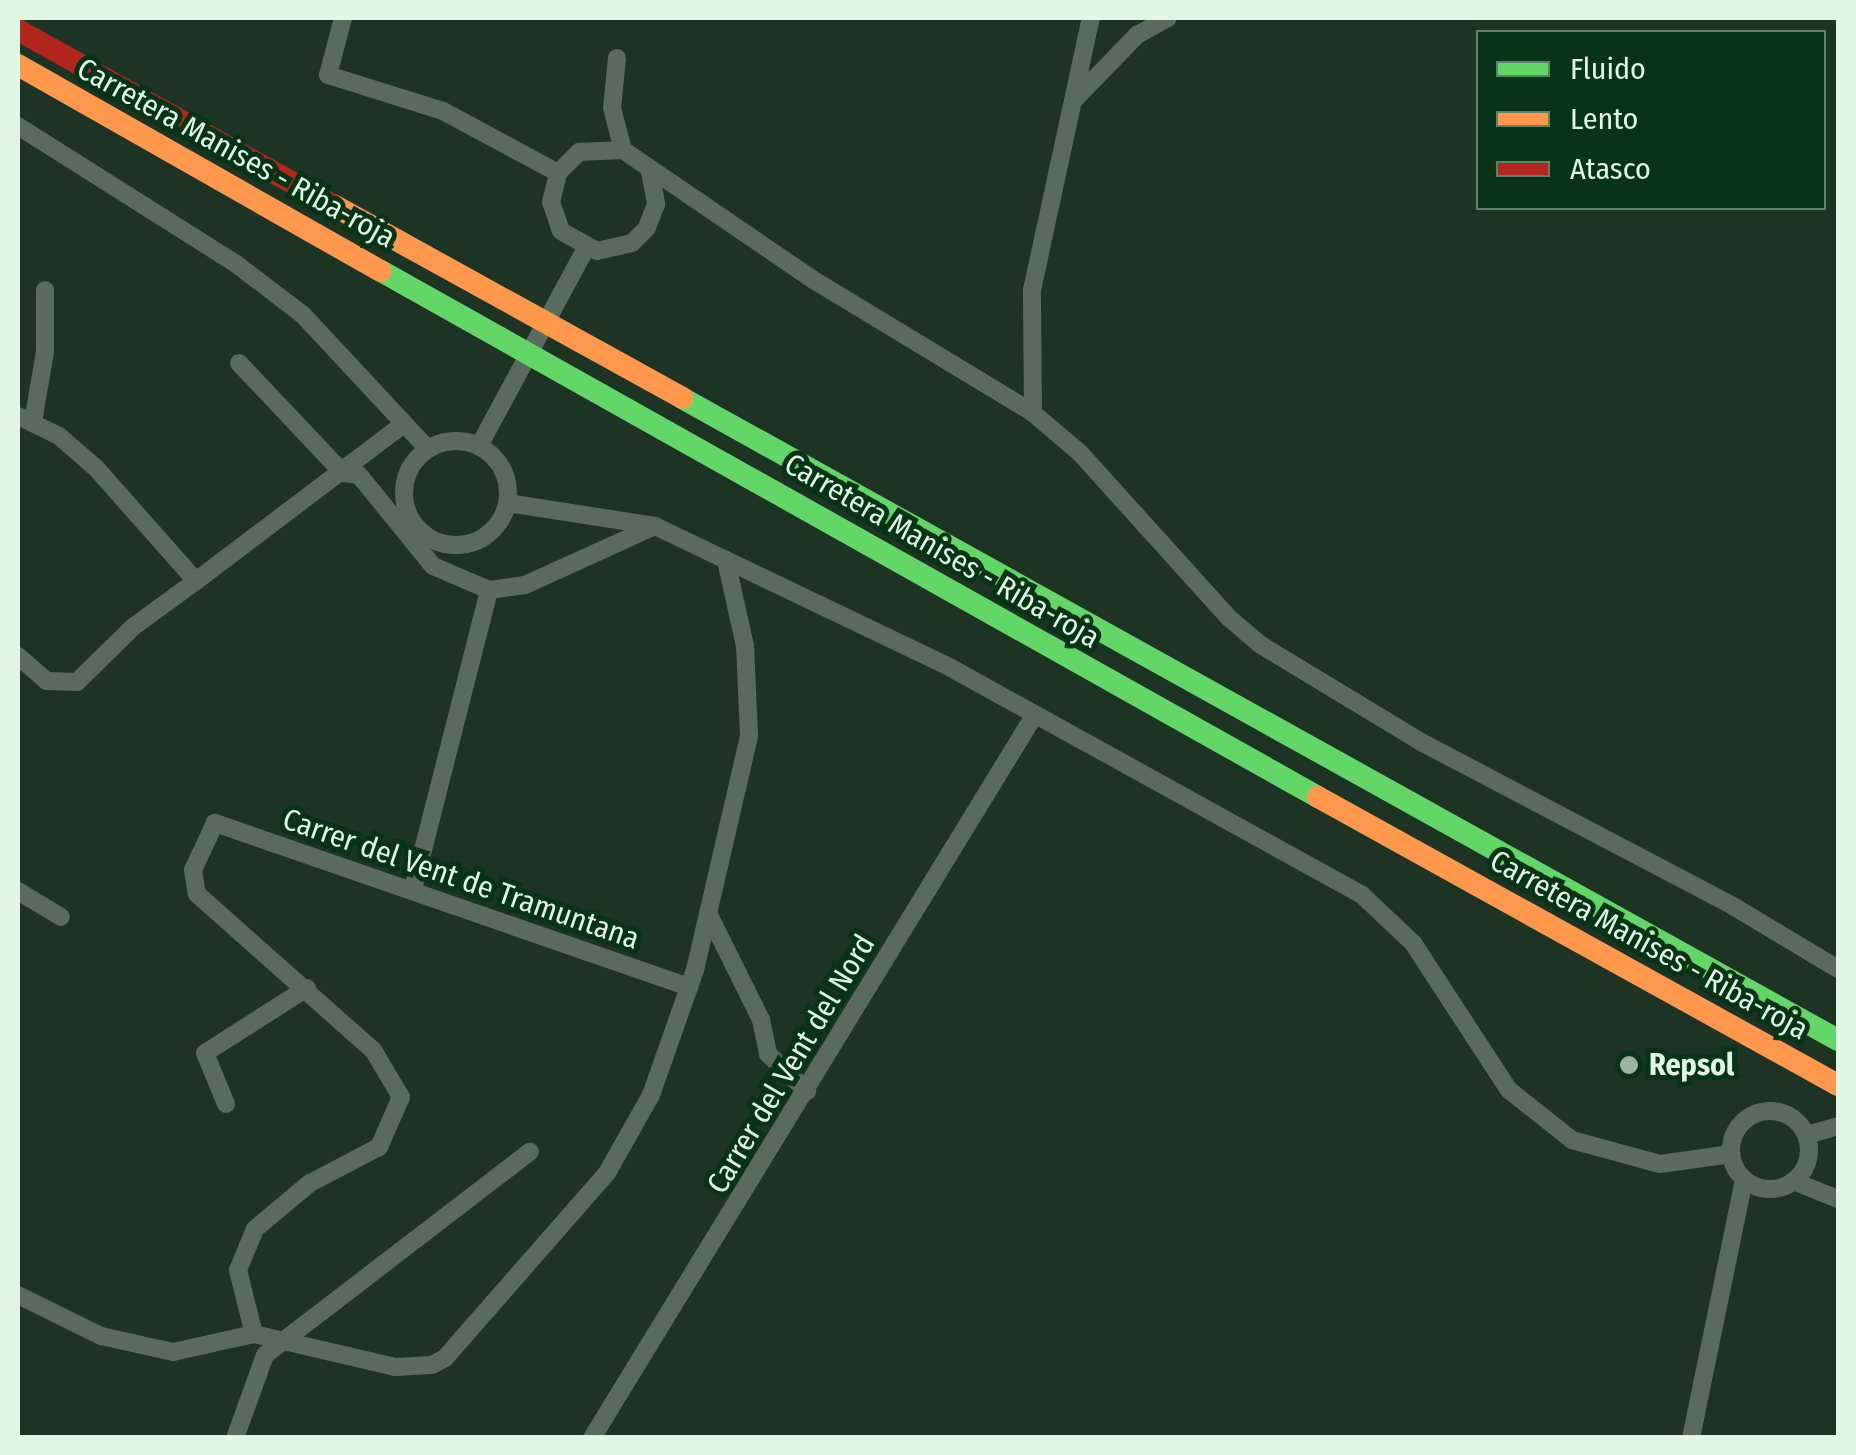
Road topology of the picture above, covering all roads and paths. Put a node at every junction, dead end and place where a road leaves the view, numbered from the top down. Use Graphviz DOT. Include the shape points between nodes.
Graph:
graph roads {
  1 [pos="343,18"];
  2 [pos="1091,18"];
  3 [pos="1168,18"];
  4 [pos="18,30"];
  5 [pos="617,58"];
  6 [pos="18,66"];
  7 [pos="1076,99"];
  8 [pos="18,126"];
  9 [pos="623,150"];
  10 [pos="650,172"];
  11 [pos="558,173"];
  12 [pos="586,248"];
  13 [pos="45,290"];
  14 [pos="239,363"];
  15 [pos="1033,413"];
  16 [pos="25,419"];
  17 [pos="400,426"];
  18 [pos="479,446"];
  19 [pos="427,448"];
  20 [pos="344,472"];
  21 [pos="507,503"];
  22 [pos="655,526"];
  23 [pos="726,560"];
  24 [pos="196,581"];
  25 [pos="489,590"];
  26 [pos="18,656"];
  27 [pos="1034,716"];
  28 [pos="413,889"];
  29 [pos="18,891"];
  30 [pos="708,913"];
  31 [pos="61,917"];
  32 [pos="1838,968"];
  33 [pos="690,987"];
  34 [pos="307,988"];
  35 [pos="1838,1040"];
  36 [pos="1838,1085"];
  37 [pos="807,1092"];
  38 [pos="226,1104"];
  39 [pos="1838,1126"];
  40 [pos="1807,1135"];
  41 [pos="530,1152"];
  42 [pos="1731,1154"];
  43 [pos="1744,1179"];
  44 [pos="1793,1182"];
  45 [pos="1838,1199"];
  46 [pos="18,1295"];
  47 [pos="254,1334"];
  48 [pos="288,1338"];
  49 [pos="235,1438"];
  50 [pos="592,1438"];
  51 [pos="1691,1438"];
  1 -- 11 [label="street" via="328,75 443,110"];
  2 -- 7 [label="street"];
  3 -- 7 [label="street" via="1136,35"];
  4 -- 35 [label="main road, Carretera Manises - Riba-roja"];
  5 -- 9 [label="street" via="612,108"];
  6 -- 36 [label="main road, Carretera Manises - Riba-roja"];
  7 -- 15 [label="street" via="1032,290"];
  8 -- 17 [label="street" via="235,263 303,315"];
  9 -- 10 [label="street"];
  9 -- 11 [label="street" via="579,152"];
  10 -- 12 [label="street" via="656,204 648,228 621,248"];
  10 -- 15 [label="street"];
  11 -- 12 [label="street" via="554,217"];
  12 -- 18 [label="street"];
  13 -- 16 [label="street" via="44,352"];
  14 -- 20 [label="street"];
  15 -- 32 [label="street" via="1261,645 1421,742"];
  16 -- 24 [label="street" via="96,468"];
  17 -- 19 [label="street"];
  17 -- 20 [label="street"];
  18 -- 19 [label="street" via="462,441"];
  18 -- 21 [label="street" via="503,470"];
  19 -- 21 [label="street" via="405,478 408,516 419,531 454,546 472,542 494,530"];
  20 -- 24 [label="street"];
  20 -- 25 [label="street" via="359,475 433,566"];
  21 -- 22 [label="street"];
  22 -- 23 [label="street"];
  22 -- 25 [label="street" via="525,585"];
  23 -- 27 [label="street" via="951,668"];
  23 -- 30 [label="street" via="745,646 749,736"];
  24 -- 26 [label="street" via="133,627 77,682 47,681"];
  25 -- 28 [label="street"];
  27 -- 37 [label="street, Carrer del Vent del Nord"];
  27 -- 42 [label="street" via="1362,896 1413,942 1509,1090 1572,1140 1660,1164"];
  28 -- 33 [label="street, Carrer del Vent de Tramuntana"];
  28 -- 34 [label="street, Carrer del Vent de Tramuntana" via="215,823 193,870 197,894"];
  29 -- 31 [label="street"];
  30 -- 33 [label="street"];
  30 -- 37 [label="street" via="761,1020 768,1054"];
  33 -- 48 [label="street" via="652,1095 607,1173 432,1365 395,1367"];
  34 -- 38 [label="street" via="205,1052"];
  34 -- 47 [label="street" via="373,1050 401,1096 379,1148 310,1183 255,1229 238,1270"];
  37 -- 50 [label="street, Carrer del Vent del Nord"];
  39 -- 40 [label="street"];
  40 -- 42 [label="street" via="1787,1114 1759,1112 1738,1128"];
  40 -- 44 [label="street" via="1808,1161"];
  41 -- 48 [label="street"];
  42 -- 43 [label="street"];
  43 -- 44 [label="street" via="1777,1188"];
  43 -- 51 [label="street"];
  44 -- 45 [label="street"];
  46 -- 47 [label="street" via="100,1336 174,1352"];
  47 -- 48 [label="street"];
  48 -- 49 [label="street" via="265,1356"];
}
